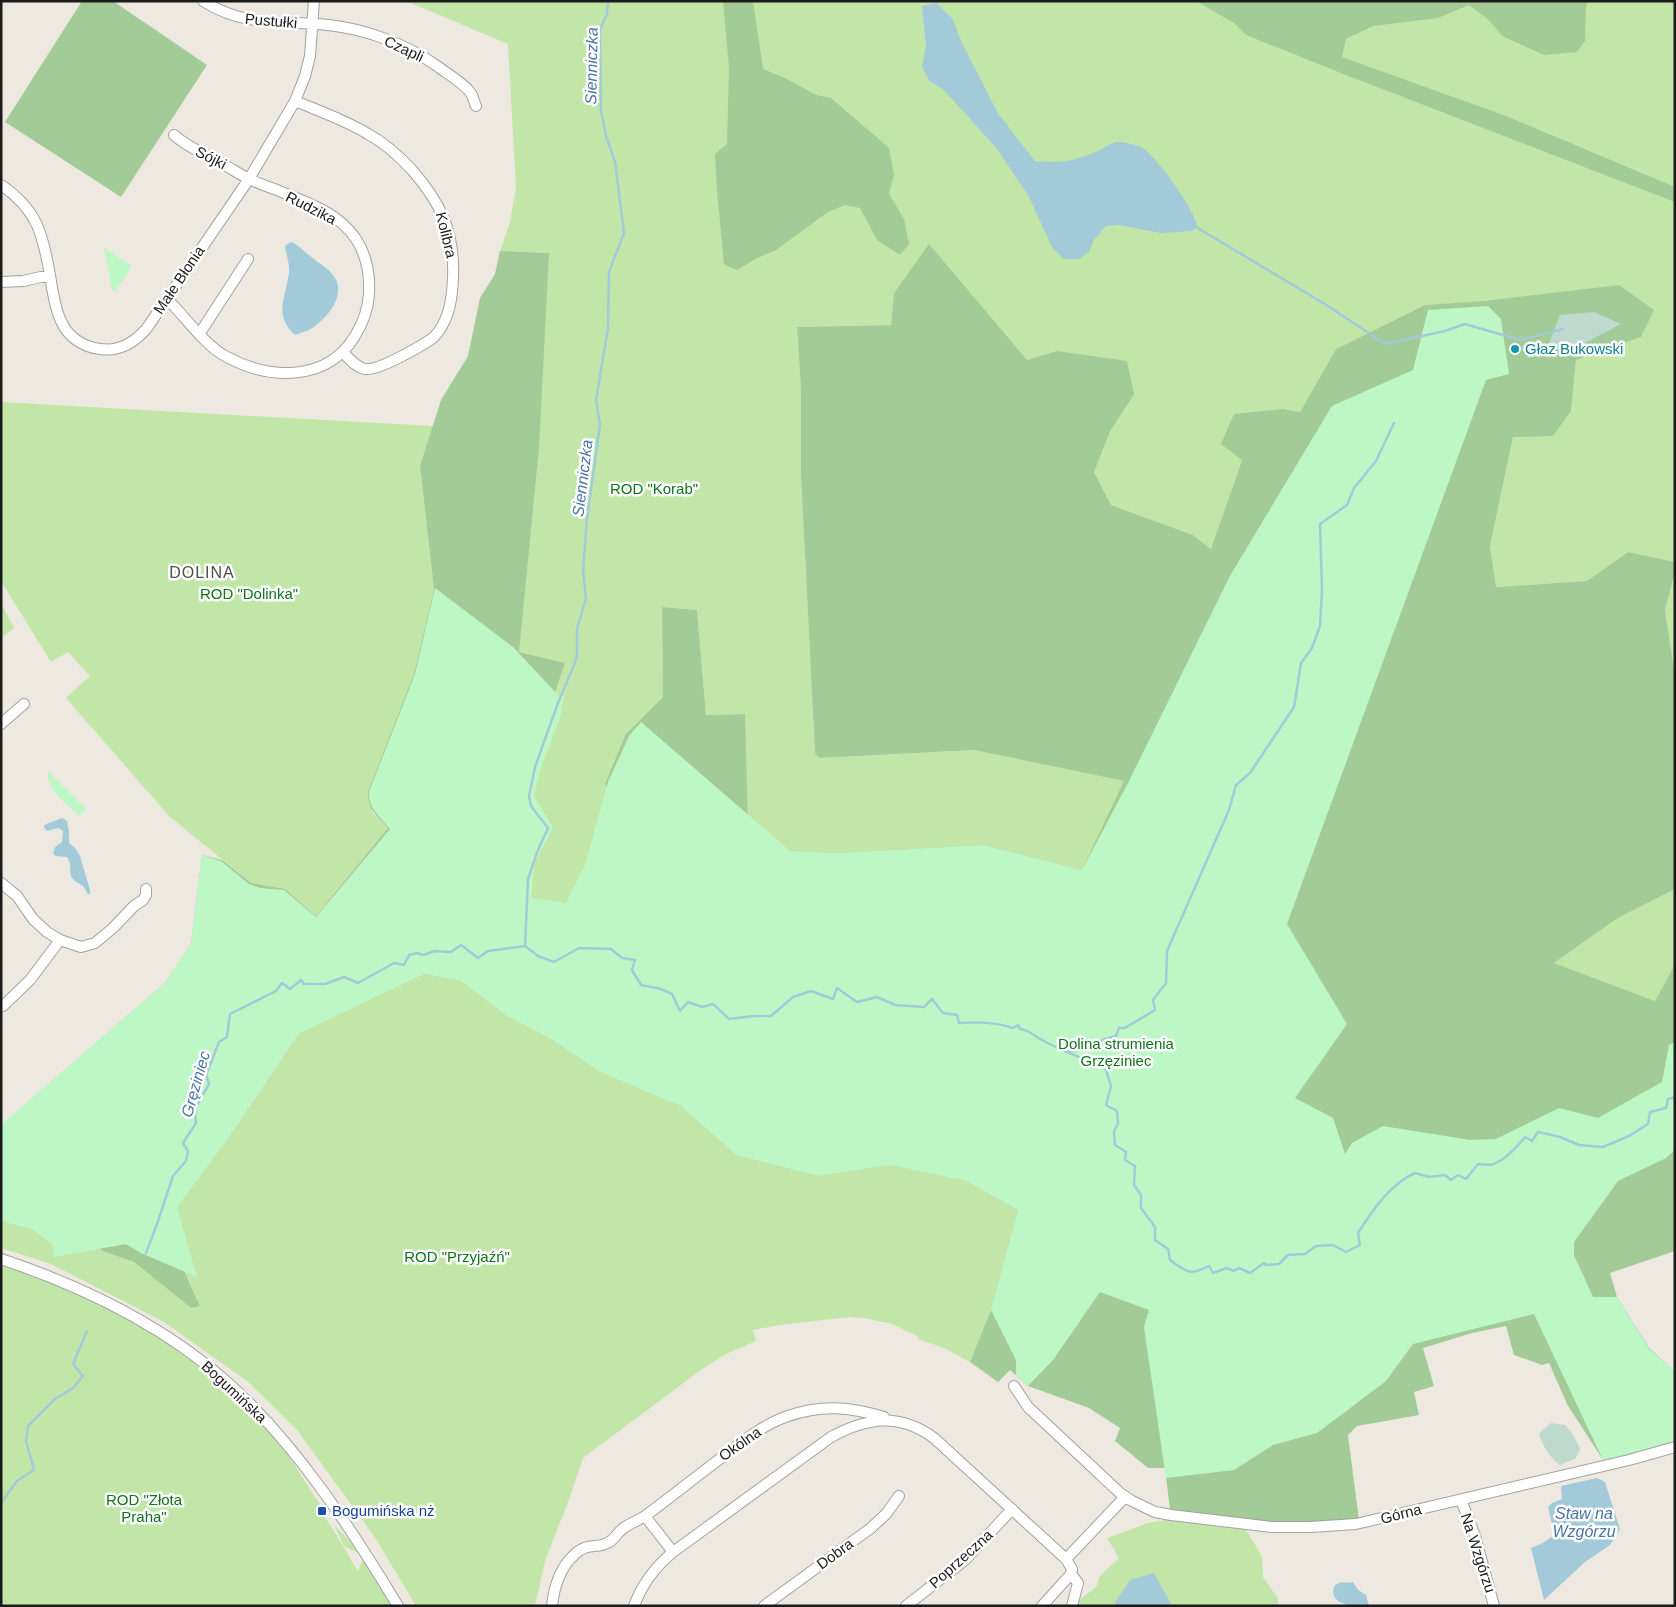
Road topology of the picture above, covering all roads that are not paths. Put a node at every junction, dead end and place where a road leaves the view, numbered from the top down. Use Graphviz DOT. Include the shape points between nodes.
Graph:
graph roads {
  1 [pos="203,1"];
  2 [pos="314,1"];
  3 [pos="313,24"];
  4 [pos="294,101"];
  5 [pos="476,106"];
  6 [pos="174,135"];
  7 [pos="249,179"];
  8 [pos="1,185"];
  9 [pos="248,259"];
  10 [pos="50,274"];
  11 [pos="1,282"];
  12 [pos="166,300"];
  13 [pos="200,333"];
  14 [pos="343,352"];
  15 [pos="24,704"];
  16 [pos="1,724"];
  17 [pos="1,883"];
  18 [pos="146,889"];
  19 [pos="60,940"];
  20 [pos="17,1008"];
  21 [pos="1,1259"];
  22 [pos="1014,1386"];
  23 [pos="894,1420"];
  24 [pos="1675,1447"];
  25 [pos="899,1496"];
  26 [pos="1125,1497"];
  27 [pos="1461,1500"];
  28 [pos="1012,1509"];
  29 [pos="644,1516"];
  30 [pos="672,1552"];
  31 [pos="1066,1559"];
  32 [pos="1071,1574"];
  33 [pos="398,1606"];
  34 [pos="552,1606"];
  35 [pos="634,1606"];
  36 [pos="764,1606"];
  37 [pos="906,1606"];
  38 [pos="1042,1606"];
  39 [pos="1072,1606"];
  40 [pos="1494,1606"];
  1 -- 3 [label="street, Pustułki" via="231,16 249,20"];
  2 -- 3 [label="street, Małe Błonia"];
  3 -- 4 [label="street, Małe Błonia" via="308,65"];
  3 -- 5 [label="street, Czapli" via="365,32 408,50 458,81 470,92"];
  4 -- 7 [label="street, Małe Błonia"];
  4 -- 14 [label="street, Kolibra" via="367,133 394,152 431,192 445,218 452,247 451,306 433,338 375,368 358,366"];
  6 -- 7 [label="street, Sójki" via="184,144"];
  7 -- 12 [label="street, Małe Błonia"];
  7 -- 14 [label="street, Rudzika" via="335,217 356,240 366,261 369,298 364,320"];
  8 -- 10 [label="street, Małe Błonia" via="32,214 42,238"];
  9 -- 13 [label="street"];
  10 -- 11 [label="street" via="23,281"];
  10 -- 12 [label="street, Małe Błonia" via="64,327 80,342 94,348 110,350 135,340"];
  12 -- 13 [label="street, Rudzika"];
  13 -- 14 [label="street, Rudzika" via="225,357 264,371 304,372 324,365"];
  15 -- 16 [label="street"];
  17 -- 19 [label="street" via="39,925"];
  18 -- 19 [label="street" via="143,900 101,939 86,946"];
  19 -- 20 [label="street" via="30,980 6,1003"];
  21 -- 33 [label="street, Bogumińska" via="69,1285 132,1315 168,1337 227,1382 262,1417 306,1470 366,1554"];
  22 -- 26 [label="street, Górna" via="1028,1407"];
  23 -- 28 [label="street, Okólna" via="934,1438"];
  23 -- 29 [label="street, Okólna" via="864,1411 836,1408 810,1410 781,1419 753,1434"];
  23 -- 30 [label="street, Okólna" via="861,1424 831,1437"];
  24 -- 27 [label="street, Górna"];
  25 -- 36 [label="street, Dobra" via="871,1528"];
  26 -- 27 [label="street, Górna" via="1155,1512 1171,1515 1254,1526 1310,1528 1356,1524"];
  26 -- 31 [label="street"];
  27 -- 40 [label="street, Na Wzgórzu" via="1475,1536"];
  28 -- 31 [label="street, Okólna"];
  28 -- 37 [label="street, Poprzeczna" via="965,1560"];
  29 -- 30 [label="street"];
  29 -- 34 [label="street, Okólna" via="626,1526 607,1544 587,1546 573,1556 559,1577"];
  30 -- 35 [label="street, Okólna" via="646,1581"];
  31 -- 32 [label="street" via="1072,1569"];
  32 -- 38 [label="street"];
  32 -- 39 [label="street" via="1078,1584"];
}
